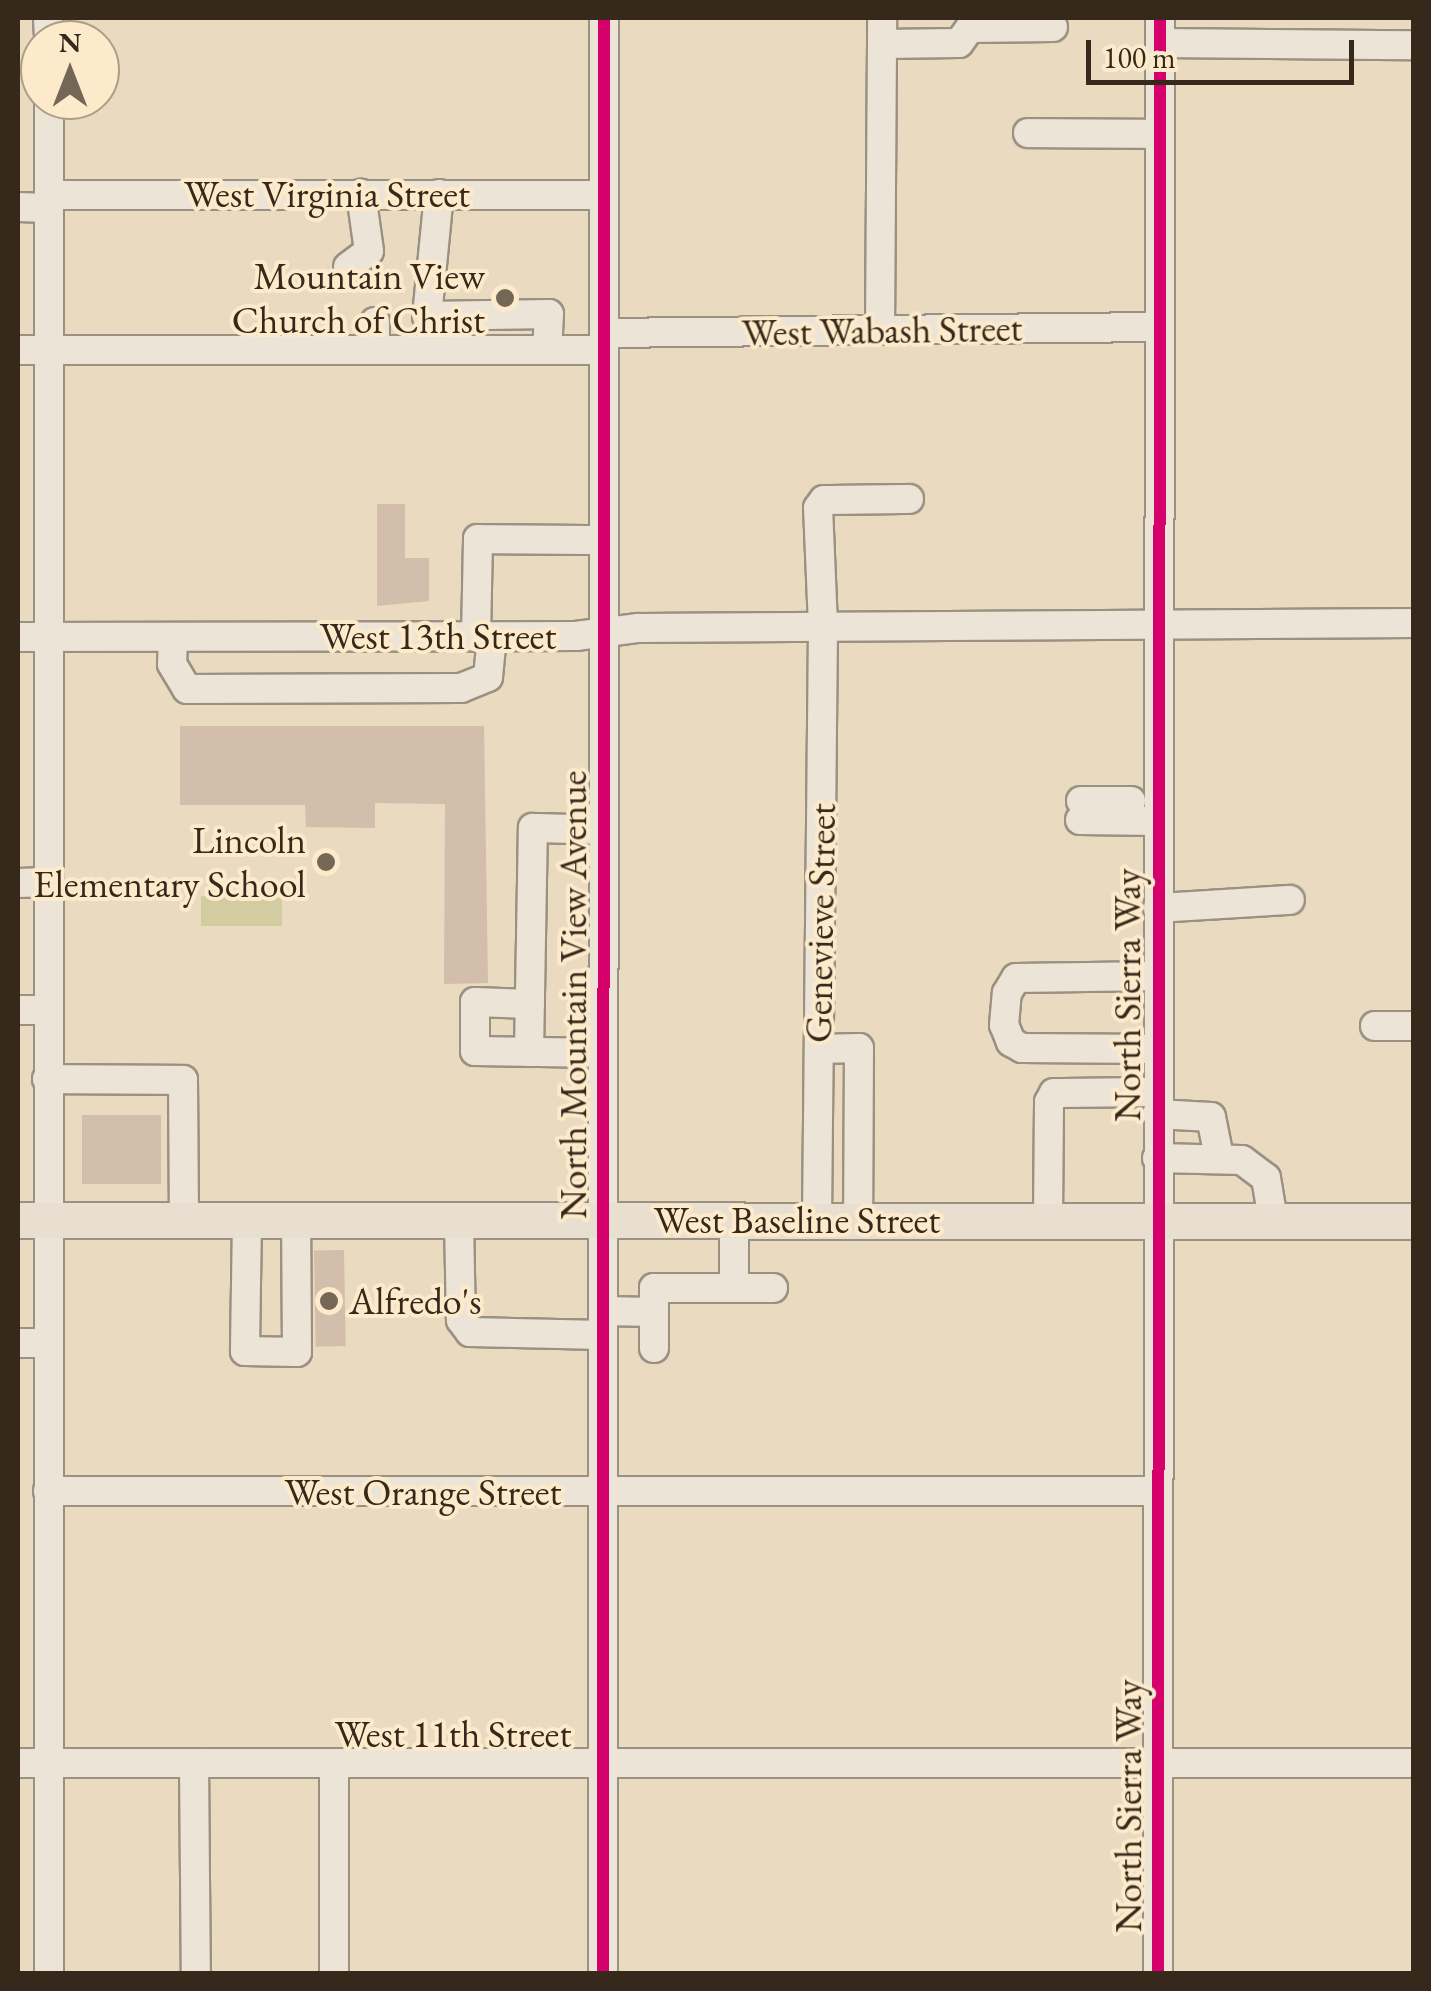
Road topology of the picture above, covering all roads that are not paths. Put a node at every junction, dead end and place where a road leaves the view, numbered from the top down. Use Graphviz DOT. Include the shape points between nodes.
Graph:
graph roads {
  1 [pos="604,18"];
  2 [pos="1054,27"];
  3 [pos="1160,30"];
  4 [pos="882,31"];
  5 [pos="1414,45"];
  6 [pos="49,120"];
  7 [pos="1028,133"];
  8 [pos="1160,134"];
  9 [pos="360,194"];
  10 [pos="439,194"];
  11 [pos="604,195"];
  12 [pos="49,201"];
  13 [pos="18,207"];
  14 [pos="348,267"];
  15 [pos="427,316"];
  16 [pos="1159,327"];
  17 [pos="880,330"];
  18 [pos="604,341"];
  19 [pos="48,349"];
  20 [pos="547,349"];
  21 [pos="18,350"];
  22 [pos="426,350"];
  23 [pos="909,499"];
  24 [pos="604,540"];
  25 [pos="1414,622"];
  26 [pos="1158,623"];
  27 [pos="824,626"];
  28 [pos="604,632"];
  29 [pos="18,637"];
  30 [pos="48,637"];
  31 [pos="173,637"];
  32 [pos="484,637"];
  33 [pos="1080,810"];
  34 [pos="1158,812"];
  35 [pos="604,830"];
  36 [pos="18,882"];
  37 [pos="47,882"];
  38 [pos="1290,900"];
  39 [pos="1158,908"];
  40 [pos="1158,976"];
  41 [pos="530,1004"];
  42 [pos="18,1010"];
  43 [pos="46,1010"];
  44 [pos="1375,1026"];
  45 [pos="1414,1026"];
  46 [pos="819,1049"];
  47 [pos="1157,1049"];
  48 [pos="529,1052"];
  49 [pos="603,1053"];
  50 [pos="46,1079"];
  51 [pos="1157,1103"];
  52 [pos="18,1136"];
  53 [pos="46,1137"];
  54 [pos="1219,1157"];
  55 [pos="1157,1158"];
  56 [pos="32,1220"];
  57 [pos="184,1220"];
  58 [pos="247,1220"];
  59 [pos="296,1220"];
  60 [pos="459,1220"];
  61 [pos="603,1220"];
  62 [pos="734,1220"];
  63 [pos="817,1220"];
  64 [pos="858,1220"];
  65 [pos="1048,1220"];
  66 [pos="1157,1220"];
  67 [pos="1273,1220"];
  68 [pos="1414,1221"];
  69 [pos="734,1288"];
  70 [pos="773,1288"];
  71 [pos="654,1312"];
  72 [pos="603,1324"];
  73 [pos="32,1343"];
  74 [pos="654,1348"];
  75 [pos="48,1491"];
  76 [pos="1157,1491"];
  77 [pos="603,1492"];
  78 [pos="18,1763"];
  79 [pos="48,1763"];
  80 [pos="194,1763"];
  81 [pos="334,1763"];
  82 [pos="1158,1763"];
  83 [pos="1414,1763"];
  84 [pos="603,1765"];
  85 [pos="49,1974"];
  86 [pos="196,1974"];
  87 [pos="334,1974"];
  88 [pos="603,1974"];
  89 [pos="1158,1974"];
  1 -- 11 [label="street, North Mountain View Avenue"];
  2 -- 4 [label="street" via="970,28 959,43"];
  3 -- 5 [label="street"];
  3 -- 8 [label="street, North Sierra Way"];
  4 -- 17 [label="street"];
  6 -- 12 [label="street"];
  7 -- 8 [label="street"];
  8 -- 16 [label="street, North Sierra Way"];
  9 -- 10 [label="street, West Virginia Street"];
  9 -- 12 [label="street, West Virginia Street"];
  9 -- 14 [label="street" via="369,251"];
  10 -- 11 [label="street, West Virginia Street"];
  10 -- 15 [label="street"];
  11 -- 18 [label="street, North Mountain View Avenue"];
  12 -- 13 [label="street, West Virginia Street"];
  12 -- 19 [label="street"];
  15 -- 20 [label="street" via="548,314"];
  15 -- 22 [label="street"];
  16 -- 17 [label="street, West Wabash Street"];
  16 -- 26 [label="street, North Sierra Way"];
  17 -- 18 [label="street, West Wabash Street"];
  18 -- 20 [label="street, West Wabash Street"];
  18 -- 24 [label="street, North Mountain View Avenue"];
  19 -- 21 [label="street, West Wabash Street"];
  19 -- 22 [label="street, West Wabash Street" via="375,336"];
  19 -- 30 [label="street"];
  20 -- 22 [label="street, West Wabash Street"];
  23 -- 27 [label="street, Genevieve Street" via="824,500 818,508"];
  24 -- 28 [label="street, North Mountain View Avenue"];
  24 -- 32 [label="street" via="478,539"];
  25 -- 26 [label="street, West 13th Street"];
  26 -- 27 [label="street, West 13th Street"];
  26 -- 34 [label="street, North Sierra Way"];
  27 -- 28 [label="street, West 13th Street"];
  27 -- 46 [label="street, Genevieve Street"];
  28 -- 32 [label="street, West 13th Street"];
  28 -- 35 [label="street, North Mountain View Avenue"];
  29 -- 30 [label="street, West 13th Street"];
  30 -- 31 [label="street, West 13th Street"];
  30 -- 37 [label="street"];
  31 -- 32 [label="street, West 13th Street"];
  31 -- 32 [label="street" via="172,664 187,689 462,688 488,677"];
  33 -- 34 [label="street"];
  34 -- 39 [label="street, North Sierra Way"];
  35 -- 41 [label="street" via="533,828"];
  35 -- 49 [label="street, North Mountain View Avenue"];
  36 -- 37 [label="street"];
  37 -- 43 [label="street"];
  38 -- 39 [label="street"];
  39 -- 40 [label="street, North Sierra Way"];
  40 -- 47 [label="street, North Sierra Way"];
  40 -- 47 [label="street" via="1016,978 1004,1025 1022,1048"];
  41 -- 48 [label="street"];
  41 -- 48 [label="street" via="475,1002 475,1051"];
  42 -- 43 [label="street"];
  43 -- 50 [label="street"];
  44 -- 45 [label="street"];
  46 -- 63 [label="street, Genevieve Street"];
  46 -- 64 [label="street" via="858,1048"];
  47 -- 51 [label="street, North Sierra Way"];
  48 -- 49 [label="street"];
  49 -- 61 [label="street, North Mountain View Avenue"];
  50 -- 53 [label="street"];
  50 -- 57 [label="street" via="183,1080"];
  51 -- 54 [label="street" via="1211,1116"];
  51 -- 55 [label="street, North Sierra Way"];
  51 -- 65 [label="street" via="1054,1093"];
  52 -- 53 [label="street"];
  53 -- 56 [label="street"];
  54 -- 55 [label="street"];
  54 -- 67 [label="street" via="1242,1160 1266,1178"];
  55 -- 66 [label="street, North Sierra Way"];
  56 -- 57 [label="main road, West Baseline Street"];
  56 -- 73 [label="street"];
  57 -- 58 [label="main road, West Baseline Street"];
  58 -- 59 [label="main road, West Baseline Street"];
  58 -- 59 [label="street" via="245,1350 297,1352"];
  59 -- 60 [label="main road, West Baseline Street"];
  60 -- 61 [label="main road, West Baseline Street"];
  60 -- 72 [label="street" via="461,1320 470,1332"];
  61 -- 62 [label="main road, West Baseline Street"];
  61 -- 72 [label="street, North Mountain View Avenue"];
  62 -- 63 [label="main road, West Baseline Street"];
  62 -- 69 [label="street"];
  63 -- 64 [label="main road, West Baseline Street"];
  64 -- 65 [label="main road, West Baseline Street"];
  65 -- 66 [label="main road, West Baseline Street"];
  66 -- 67 [label="main road, West Baseline Street"];
  66 -- 76 [label="street, North Sierra Way"];
  67 -- 68 [label="main road, West Baseline Street"];
  69 -- 70 [label="street"];
  69 -- 71 [label="street" via="654,1288"];
  71 -- 72 [label="street"];
  71 -- 74 [label="street"];
  72 -- 77 [label="street, North Mountain View Avenue"];
  73 -- 75 [label="street"];
  75 -- 77 [label="street, West Orange Street"];
  75 -- 79 [label="street"];
  76 -- 77 [label="street, West Orange Street"];
  76 -- 82 [label="street, North Sierra Way"];
  77 -- 84 [label="street, North Mountain View Avenue"];
  78 -- 79 [label="street, West 11th Street"];
  79 -- 80 [label="street, West 11th Street"];
  79 -- 85 [label="street"];
  80 -- 81 [label="street, West 11th Street"];
  80 -- 86 [label="street"];
  81 -- 84 [label="street, West 11th Street"];
  81 -- 87 [label="street"];
  82 -- 83 [label="street, West 11th Street"];
  82 -- 84 [label="street, West 11th Street"];
  82 -- 89 [label="street, North Sierra Way"];
  84 -- 88 [label="street, North Mountain View Avenue"];
}
